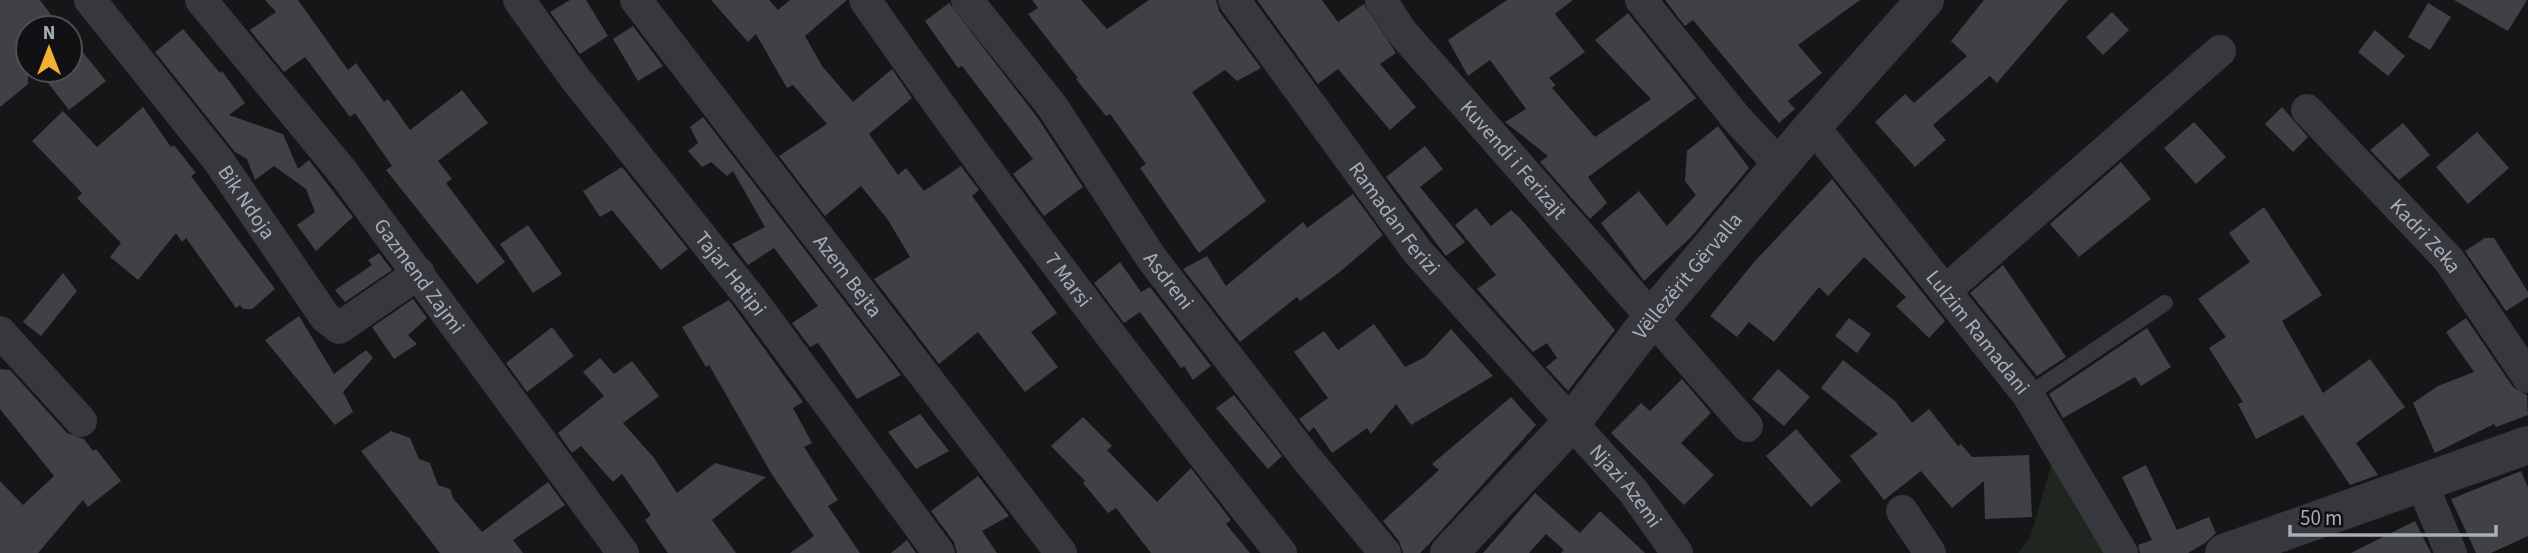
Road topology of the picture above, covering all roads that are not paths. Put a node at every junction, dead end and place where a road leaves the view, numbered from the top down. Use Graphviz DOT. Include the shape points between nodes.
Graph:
graph roads {
  1 [pos="90,0"];
  2 [pos="519,0"];
  3 [pos="636,0"];
  4 [pos="865,0"];
  5 [pos="967,0"];
  6 [pos="1234,0"];
  7 [pos="1381,0"];
  8 [pos="1641,0"];
  9 [pos="1925,0"];
  10 [pos="206,2"];
  11 [pos="2220,51"];
  12 [pos="2307,110"];
  13 [pos="1814,126"];
  14 [pos="1781,166"];
  15 [pos="419,273"];
  16 [pos="1945,291"];
  17 [pos="2165,303"];
  18 [pos="1653,316"];
  19 [pos="0,332"];
  20 [pos="2528,377"];
  21 [pos="2028,395"];
  22 [pos="81,421"];
  23 [pos="1572,422"];
  24 [pos="1746,426"];
  25 [pos="2528,445"];
  26 [pos="2423,484"];
  27 [pos="1902,512"];
  28 [pos="623,553"];
  29 [pos="939,553"];
  30 [pos="1061,553"];
  31 [pos="1281,553"];
  32 [pos="1385,553"];
  33 [pos="1449,553"];
  34 [pos="1676,553"];
  35 [pos="1930,553"];
  36 [pos="2122,553"];
  37 [pos="2224,553"];
  38 [pos="2451,553"];
  1 -- 15 [label="street, Bik Ndoja" via="218,160 325,317 338,328"];
  2 -- 29 [label="street, Tajar Hatipi" via="582,87 752,300"];
  3 -- 30 [label="street, Azem Bejta"];
  4 -- 31 [label="street, 7 Marsi" via="955,128"];
  5 -- 32 [label="street, Asdreni" via="1052,106 1152,259"];
  6 -- 23 [label="street, Ramadan Ferizi" via="1417,251"];
  7 -- 18 [label="street, Kuvendi i Ferizajt" via="1401,31"];
  8 -- 14 [label="street"];
  9 -- 13 [label="street, Vëllezërit Gërvalla"];
  10 -- 15 [label="street, Gazmend Zajmi"];
  11 -- 16 [label="street"];
  12 -- 20 [label="street, Kadri Zeka" via="2449,260"];
  13 -- 14 [label="street, Vëllezërit Gërvalla"];
  13 -- 16 [label="street, Lulzim Ramadani"];
  14 -- 18 [label="street, Vëllezërit Gërvalla"];
  15 -- 28 [label="street, Gazmend Zajmi"];
  16 -- 21 [label="street, Lulzim Ramadani"];
  17 -- 21 [label="lane"];
  18 -- 23 [label="street, Vëllezërit Gërvalla"];
  18 -- 24 [label="street, Kuvendi i Ferizajt"];
  19 -- 22 [label="street"];
  21 -- 36 [label="street, Lulzim Ramadani"];
  23 -- 33 [label="street, Vëllezërit Gërvalla"];
  23 -- 34 [label="street, Njazi Azemi" via="1633,491"];
  25 -- 26 [label="street"];
  26 -- 37 [label="street"];
  26 -- 38 [label="street"];
  27 -- 35 [label="street"];
}
